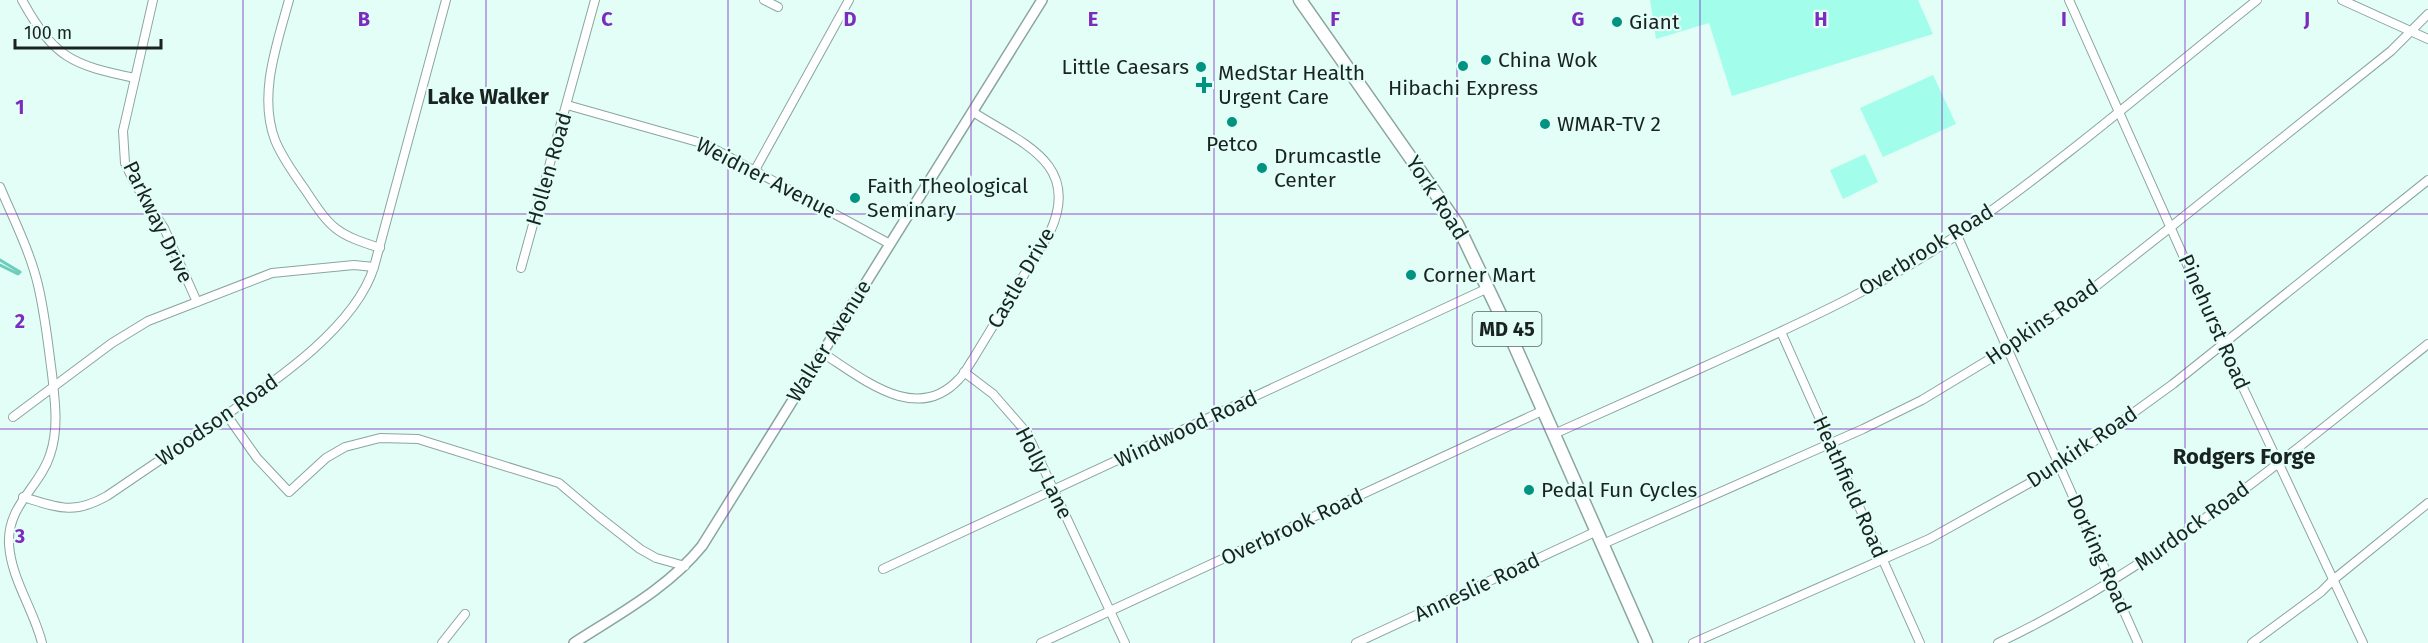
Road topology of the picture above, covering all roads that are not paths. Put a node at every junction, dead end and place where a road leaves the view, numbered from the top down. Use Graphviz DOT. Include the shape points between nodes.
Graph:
graph roads {
  1 [pos="22,0"];
  2 [pos="153,0"];
  3 [pos="289,0"];
  4 [pos="446,0"];
  5 [pos="595,0"];
  6 [pos="764,0"];
  7 [pos="849,0"];
  8 [pos="1042,0"];
  9 [pos="1300,0"];
  10 [pos="2069,0"];
  11 [pos="2257,0"];
  12 [pos="2342,0"];
  13 [pos="778,7"];
  14 [pos="2428,14"];
  15 [pos="2412,31"];
  16 [pos="2428,39"];
  17 [pos="135,78"];
  18 [pos="567,105"];
  19 [pos="2119,111"];
  20 [pos="973,112"];
  21 [pos="755,170"];
  22 [pos="2428,180"];
  23 [pos="0,187"];
  24 [pos="2172,226"];
  25 [pos="1957,235"];
  26 [pos="890,244"];
  27 [pos="380,248"];
  28 [pos="374,267"];
  29 [pos="521,268"];
  30 [pos="1488,288"];
  31 [pos="197,302"];
  32 [pos="1781,332"];
  33 [pos="2428,344"];
  34 [pos="2223,345"];
  35 [pos="2008,348"];
  36 [pos="822,352"];
  37 [pos="964,372"];
  38 [pos="53,387"];
  39 [pos="1544,410"];
  40 [pos="226,414"];
  41 [pos="13,417"];
  42 [pos="1554,434"];
  43 [pos="1831,443"];
  44 [pos="2279,462"];
  45 [pos="2060,466"];
  46 [pos="1053,491"];
  47 [pos="23,497"];
  48 [pos="2428,503"];
  49 [pos="1597,531"];
  50 [pos="1603,544"];
  51 [pos="1882,559"];
  52 [pos="686,566"];
  53 [pos="883,569"];
  54 [pos="2333,580"];
  55 [pos="2111,582"];
  56 [pos="1110,611"];
  57 [pos="465,614"];
  58 [pos="42,643"];
  59 [pos="442,643"];
  60 [pos="574,643"];
  61 [pos="1041,643"];
  62 [pos="1125,643"];
  63 [pos="1356,643"];
  64 [pos="1646,643"];
  65 [pos="1693,643"];
  66 [pos="1920,643"];
  67 [pos="1998,643"];
  68 [pos="2138,643"];
  69 [pos="2252,643"];
  70 [pos="2363,643"];
  1 -- 17 [label="street" via="47,40 77,63"];
  2 -- 17 [label="street, Parkway Drive"];
  3 -- 27 [label="street" via="269,86 274,139 297,179 334,229"];
  4 -- 27 [label="street, Woodson Road"];
  5 -- 18 [label="street, Hollen Road"];
  6 -- 13 [label="street"];
  7 -- 21 [label="street"];
  8 -- 20 [label="street, Walker Avenue"];
  9 -- 30 [label="main road, York Road / MD 45" via="1454,218"];
  10 -- 19 [label="street, Pinehurst Road"];
  11 -- 19 [label="street, Overbrook Road"];
  12 -- 15 [label="street"];
  14 -- 15 [label="street, Hopkins Road"];
  15 -- 16 [label="street"];
  15 -- 24 [label="street, Hopkins Road"];
  17 -- 31 [label="street, Parkway Drive" via="123,130 125,163 164,228"];
  18 -- 21 [label="street, Weidner Avenue" via="687,138"];
  18 -- 29 [label="street, Hollen Road"];
  19 -- 24 [label="street, Pinehurst Road"];
  19 -- 25 [label="street, Overbrook Road"];
  20 -- 26 [label="street, Walker Avenue"];
  20 -- 37 [label="street, Castle Drive" via="1042,157 1053,169 1060,200 1050,232"];
  21 -- 26 [label="street, Weidner Avenue"];
  22 -- 34 [label="street, Dunkirk Road"];
  23 -- 38 [label="street" via="37,282"];
  24 -- 34 [label="street, Pinehurst Road"];
  24 -- 35 [label="street, Hopkins Road"];
  25 -- 32 [label="street, Overbrook Road" via="1881,282"];
  25 -- 35 [label="street, Dorking Road"];
  26 -- 36 [label="street, Walker Avenue"];
  27 -- 28 [label="street, Woodson Road"];
  28 -- 31 [label="street" via="354,265 272,273"];
  28 -- 40 [label="street, Woodson Road" via="363,293 314,349"];
  30 -- 39 [label="main road, York Road / MD 45"];
  30 -- 46 [label="street, Windwood Road"];
  31 -- 38 [label="street" via="127,332"];
  32 -- 42 [label="street, Overbrook Road"];
  32 -- 43 [label="street, Heathfield Road"];
  33 -- 44 [label="street, Murdock Road"];
  34 -- 44 [label="street, Pinehurst Road"];
  34 -- 45 [label="street, Dunkirk Road"];
  35 -- 43 [label="street, Hopkins Road" via="1922,400"];
  35 -- 45 [label="street, Dorking Road"];
  36 -- 37 [label="street" via="875,387 912,399 941,392"];
  36 -- 52 [label="street, Walker Avenue"];
  37 -- 46 [label="street, Holly Lane" via="1000,401 1027,433"];
  38 -- 41 [label="street"];
  38 -- 47 [label="street" via="56,424 50,458"];
  39 -- 42 [label="main road, York Road / MD 45"];
  39 -- 56 [label="street, Overbrook Road"];
  40 -- 47 [label="street, Woodson Road" via="91,505 61,509"];
  40 -- 52 [label="street" via="257,458 290,492 326,458 345,447 401,437 559,483 640,549"];
  42 -- 49 [label="main road, York Road / MD 45"];
  43 -- 50 [label="street, Hopkins Road"];
  43 -- 51 [label="street, Heathfield Road"];
  44 -- 54 [label="street, Pinehurst Road"];
  44 -- 55 [label="street, Murdock Road" via="2161,550"];
  45 -- 51 [label="street, Dunkirk Road" via="1929,539"];
  45 -- 55 [label="street, Dorking Road"];
  46 -- 53 [label="street, Windwood Road"];
  46 -- 56 [label="street, Holly Lane"];
  47 -- 58 [label="street" via="11,522 9,542 15,571"];
  48 -- 54 [label="street"];
  49 -- 50 [label="main road, York Road / MD 45"];
  49 -- 63 [label="street, Anneslie Road"];
  50 -- 64 [label="main road, York Road / MD 45"];
  51 -- 65 [label="street, Dunkirk Road"];
  51 -- 66 [label="street, Heathfield Road"];
  52 -- 60 [label="street, Walker Avenue"];
  54 -- 69 [label="street"];
  54 -- 70 [label="street, Pinehurst Road"];
  55 -- 67 [label="street, Murdock Road"];
  55 -- 68 [label="street, Dorking Road"];
  56 -- 61 [label="street, Overbrook Road"];
  56 -- 62 [label="street, Holly Lane"];
  57 -- 59 [label="street"];
}
